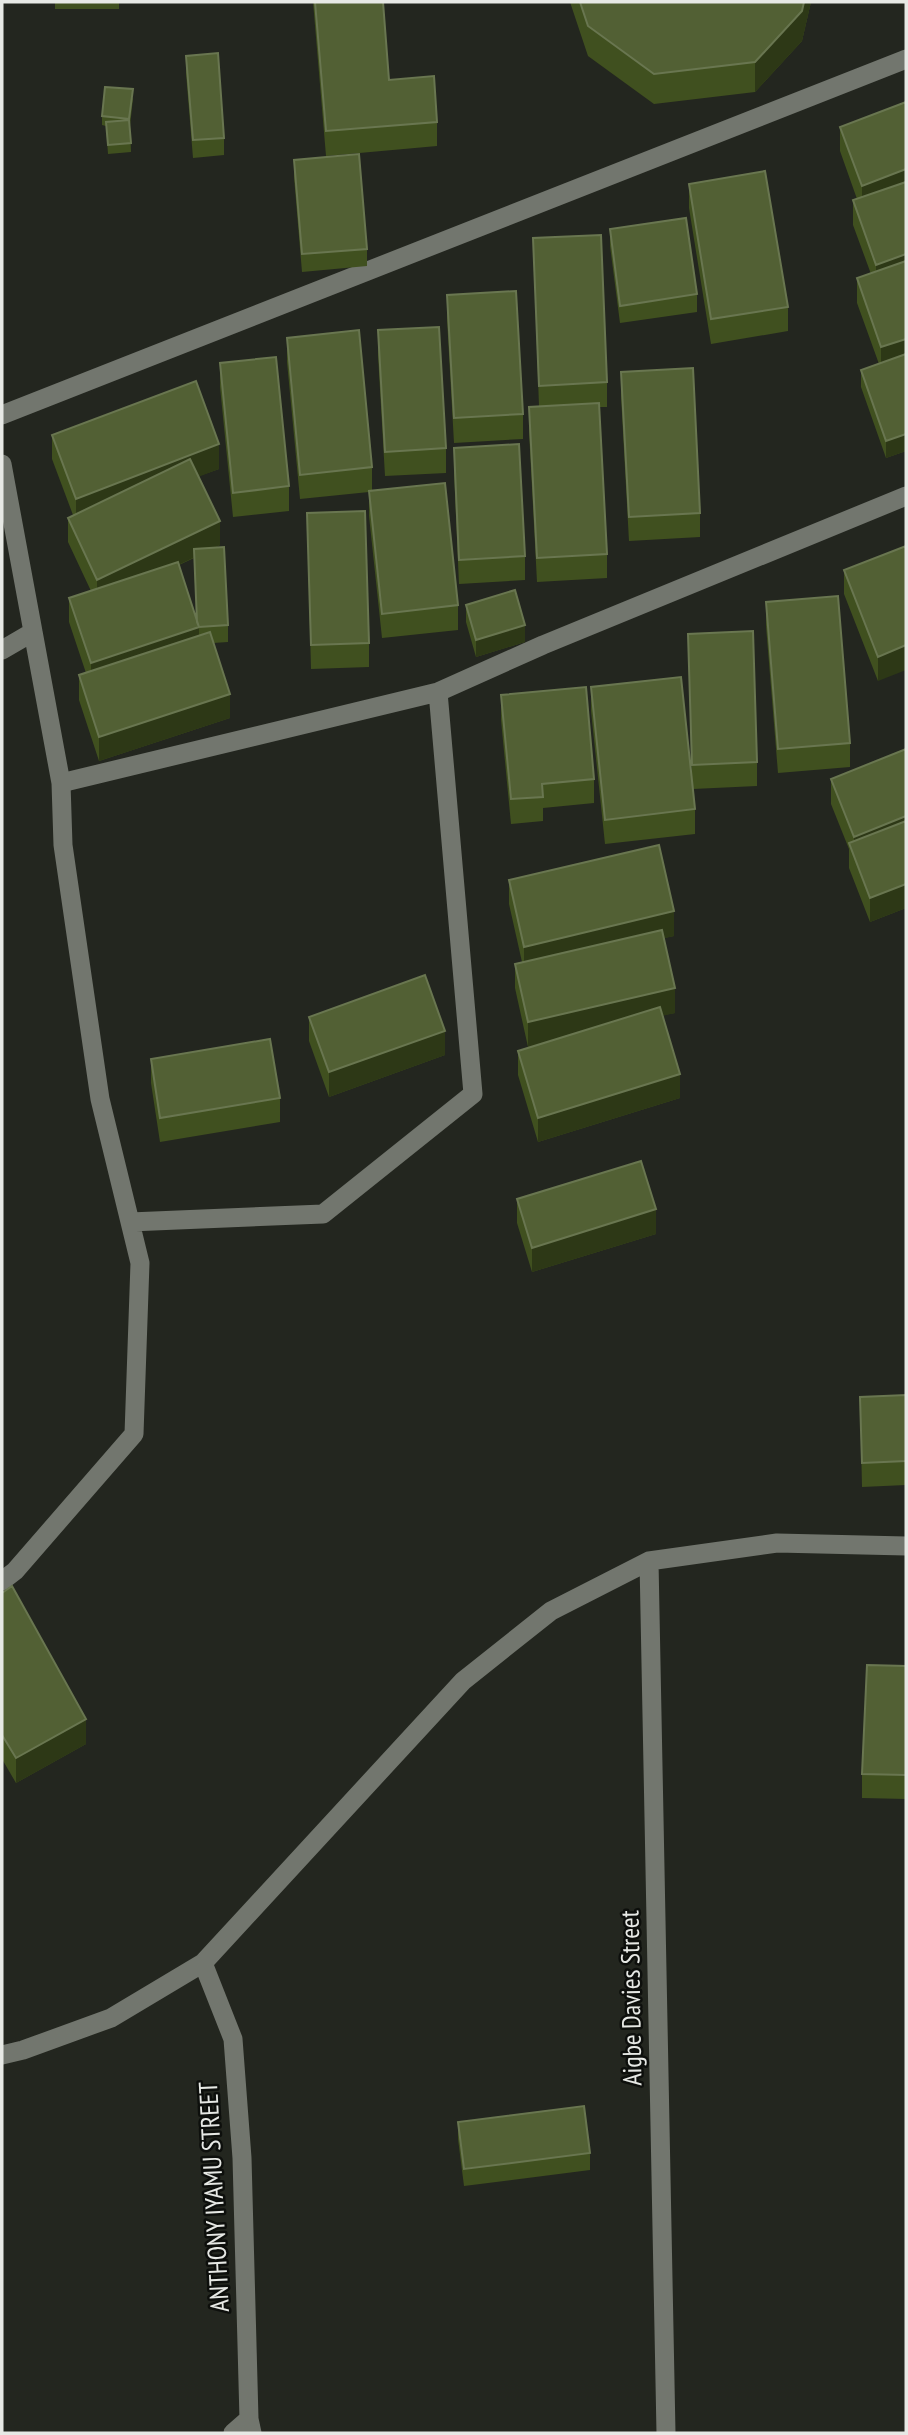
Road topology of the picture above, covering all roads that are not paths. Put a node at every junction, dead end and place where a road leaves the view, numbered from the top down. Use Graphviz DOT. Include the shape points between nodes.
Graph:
graph roads {
  1 [pos="906,59"];
  2 [pos="2,415"];
  3 [pos="2,464"];
  4 [pos="906,496"];
  5 [pos="33,632"];
  6 [pos="2,650"];
  7 [pos="438,692"];
  8 [pos="61,783"];
  9 [pos="130,1222"];
  10 [pos="906,1546"];
  11 [pos="649,1562"];
  12 [pos="2,1581"];
  13 [pos="203,1963"];
  14 [pos="23,2050"];
  15 [pos="2,2055"];
  16 [pos="2,2071"];
  17 [pos="251,2426"];
  18 [pos="233,2433"];
  19 [pos="666,2433"];
  1 -- 2 [label="street"];
  3 -- 5 [label="street"];
  4 -- 7 [label="street"];
  5 -- 6 [label="street"];
  5 -- 8 [label="street"];
  7 -- 8 [label="street"];
  7 -- 9 [label="street" via="473,1094 323,1214"];
  8 -- 9 [label="street" via="63,845 100,1100"];
  9 -- 12 [label="street" via="140,1264 134,1434"];
  10 -- 11 [label="street" via="778,1543"];
  11 -- 13 [label="street" via="551,1611 463,1681"];
  11 -- 19 [label="street, Aigbe Davies Street"];
  13 -- 14 [label="street" via="111,2018"];
  13 -- 17 [label="street, ANTHONY IYAMU STREET" via="233,2039"];
  14 -- 15 [label="street"];
  14 -- 16 [label="street"];
  17 -- 18 [label="street"];
}
